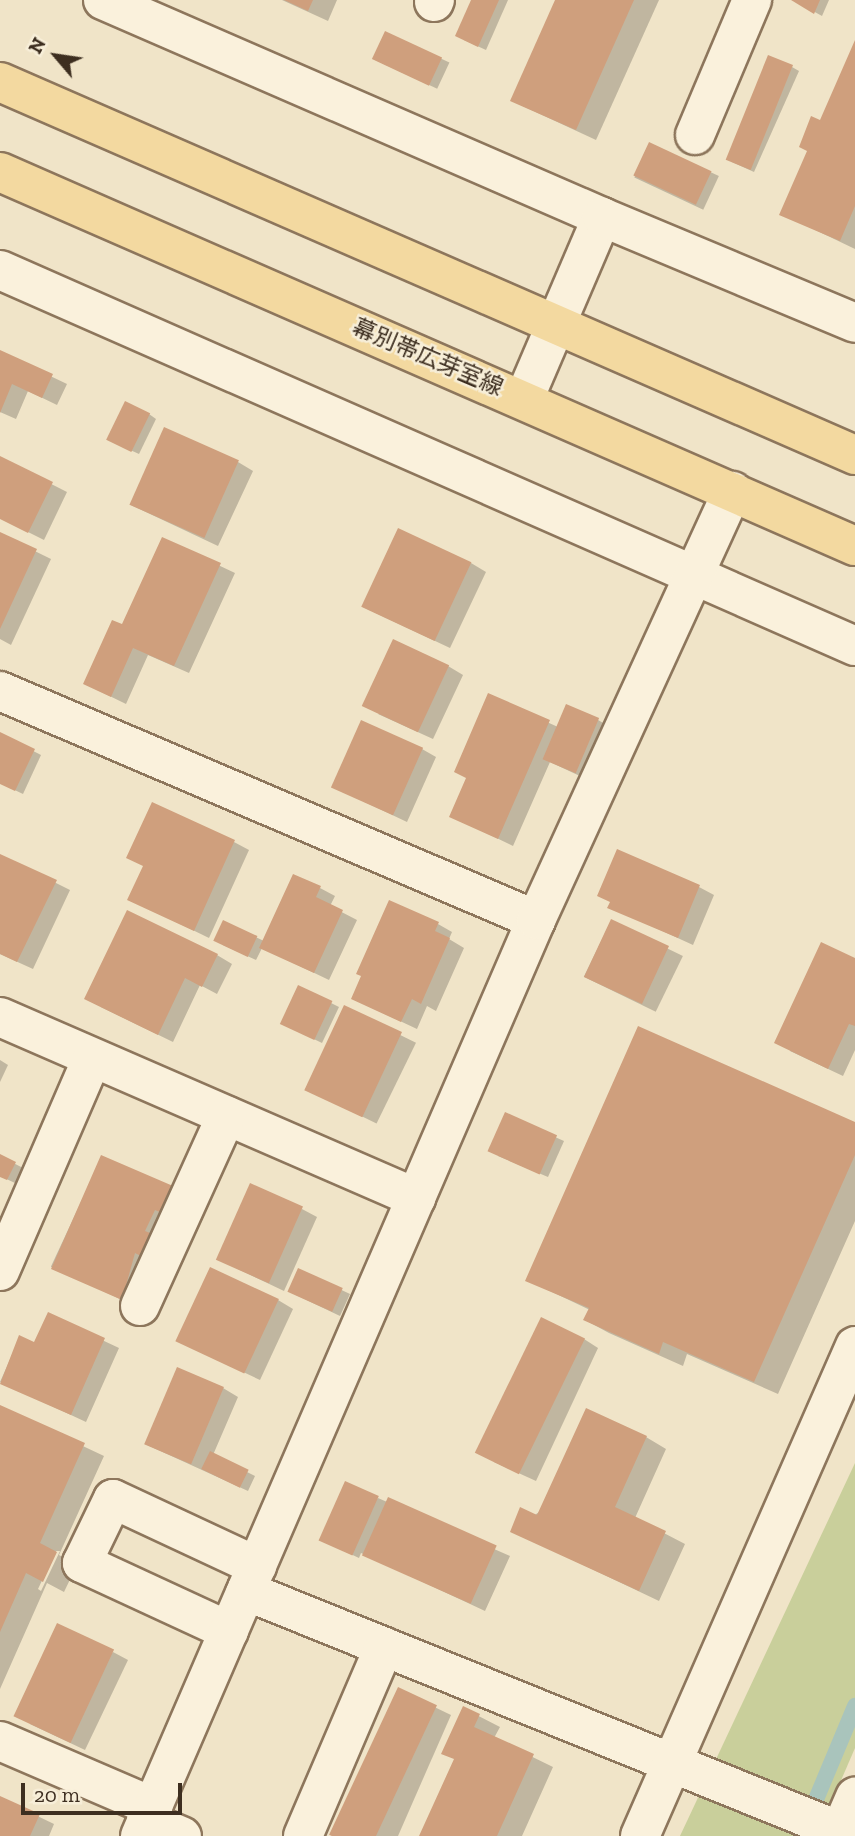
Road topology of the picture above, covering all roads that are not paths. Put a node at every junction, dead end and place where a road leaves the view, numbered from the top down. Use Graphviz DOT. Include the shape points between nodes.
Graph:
graph roads {
  1 [pos="103,0"];
  2 [pos="752,0"];
  3 [pos="0,82"];
  4 [pos="695,135"];
  5 [pos="0,172"];
  6 [pos="602,217"];
  7 [pos="0,270"];
  8 [pos="855,323"];
  9 [pos="556,326"];
  10 [pos="524,399"];
  11 [pos="855,455"];
  12 [pos="732,491"];
  13 [pos="855,546"];
  14 [pos="692,578"];
  15 [pos="855,646"];
  16 [pos="0,691"];
  17 [pos="536,920"];
  18 [pos="0,1017"];
  19 [pos="92,1058"];
  20 [pos="226,1116"];
  21 [pos="416,1198"];
  22 [pos="0,1271"];
  23 [pos="140,1306"];
  24 [pos="855,1346"];
  25 [pos="252,1578"];
  26 [pos="229,1631"];
  27 [pos="384,1647"];
  28 [pos="0,1741"];
  29 [pos="672,1763"];
  30 [pos="855,1797"];
  31 [pos="146,1821"];
  32 [pos="839,1834"];
  33 [pos="182,1836"];
  34 [pos="303,1836"];
  35 [pos="640,1836"];
  1 -- 6 [label="street"];
  2 -- 4 [label="street"];
  3 -- 9 [label="main road"];
  5 -- 10 [label="main road, 幕別帯広芽室線"];
  6 -- 8 [label="street"];
  6 -- 9 [label="street"];
  7 -- 14 [label="street"];
  9 -- 10 [label="street"];
  9 -- 11 [label="main road"];
  10 -- 12 [label="main road, 幕別帯広芽室線"];
  12 -- 13 [label="main road, 幕別帯広芽室線"];
  12 -- 14 [label="street"];
  14 -- 15 [label="street"];
  14 -- 17 [label="street"];
  16 -- 17 [label="street"];
  17 -- 21 [label="street"];
  18 -- 19 [label="street"];
  19 -- 20 [label="street"];
  19 -- 22 [label="street"];
  20 -- 21 [label="street"];
  20 -- 23 [label="street"];
  21 -- 25 [label="street"];
  24 -- 29 [label="street"];
  25 -- 26 [label="street"];
  25 -- 26 [label="street" via="113,1499 82,1563"];
  25 -- 27 [label="street"];
  26 -- 31 [label="street"];
  27 -- 29 [label="street"];
  27 -- 34 [label="street"];
  28 -- 31 [label="street"];
  29 -- 32 [label="street"];
  29 -- 35 [label="street"];
  30 -- 32 [label="street"];
  31 -- 33 [label="street"];
}
